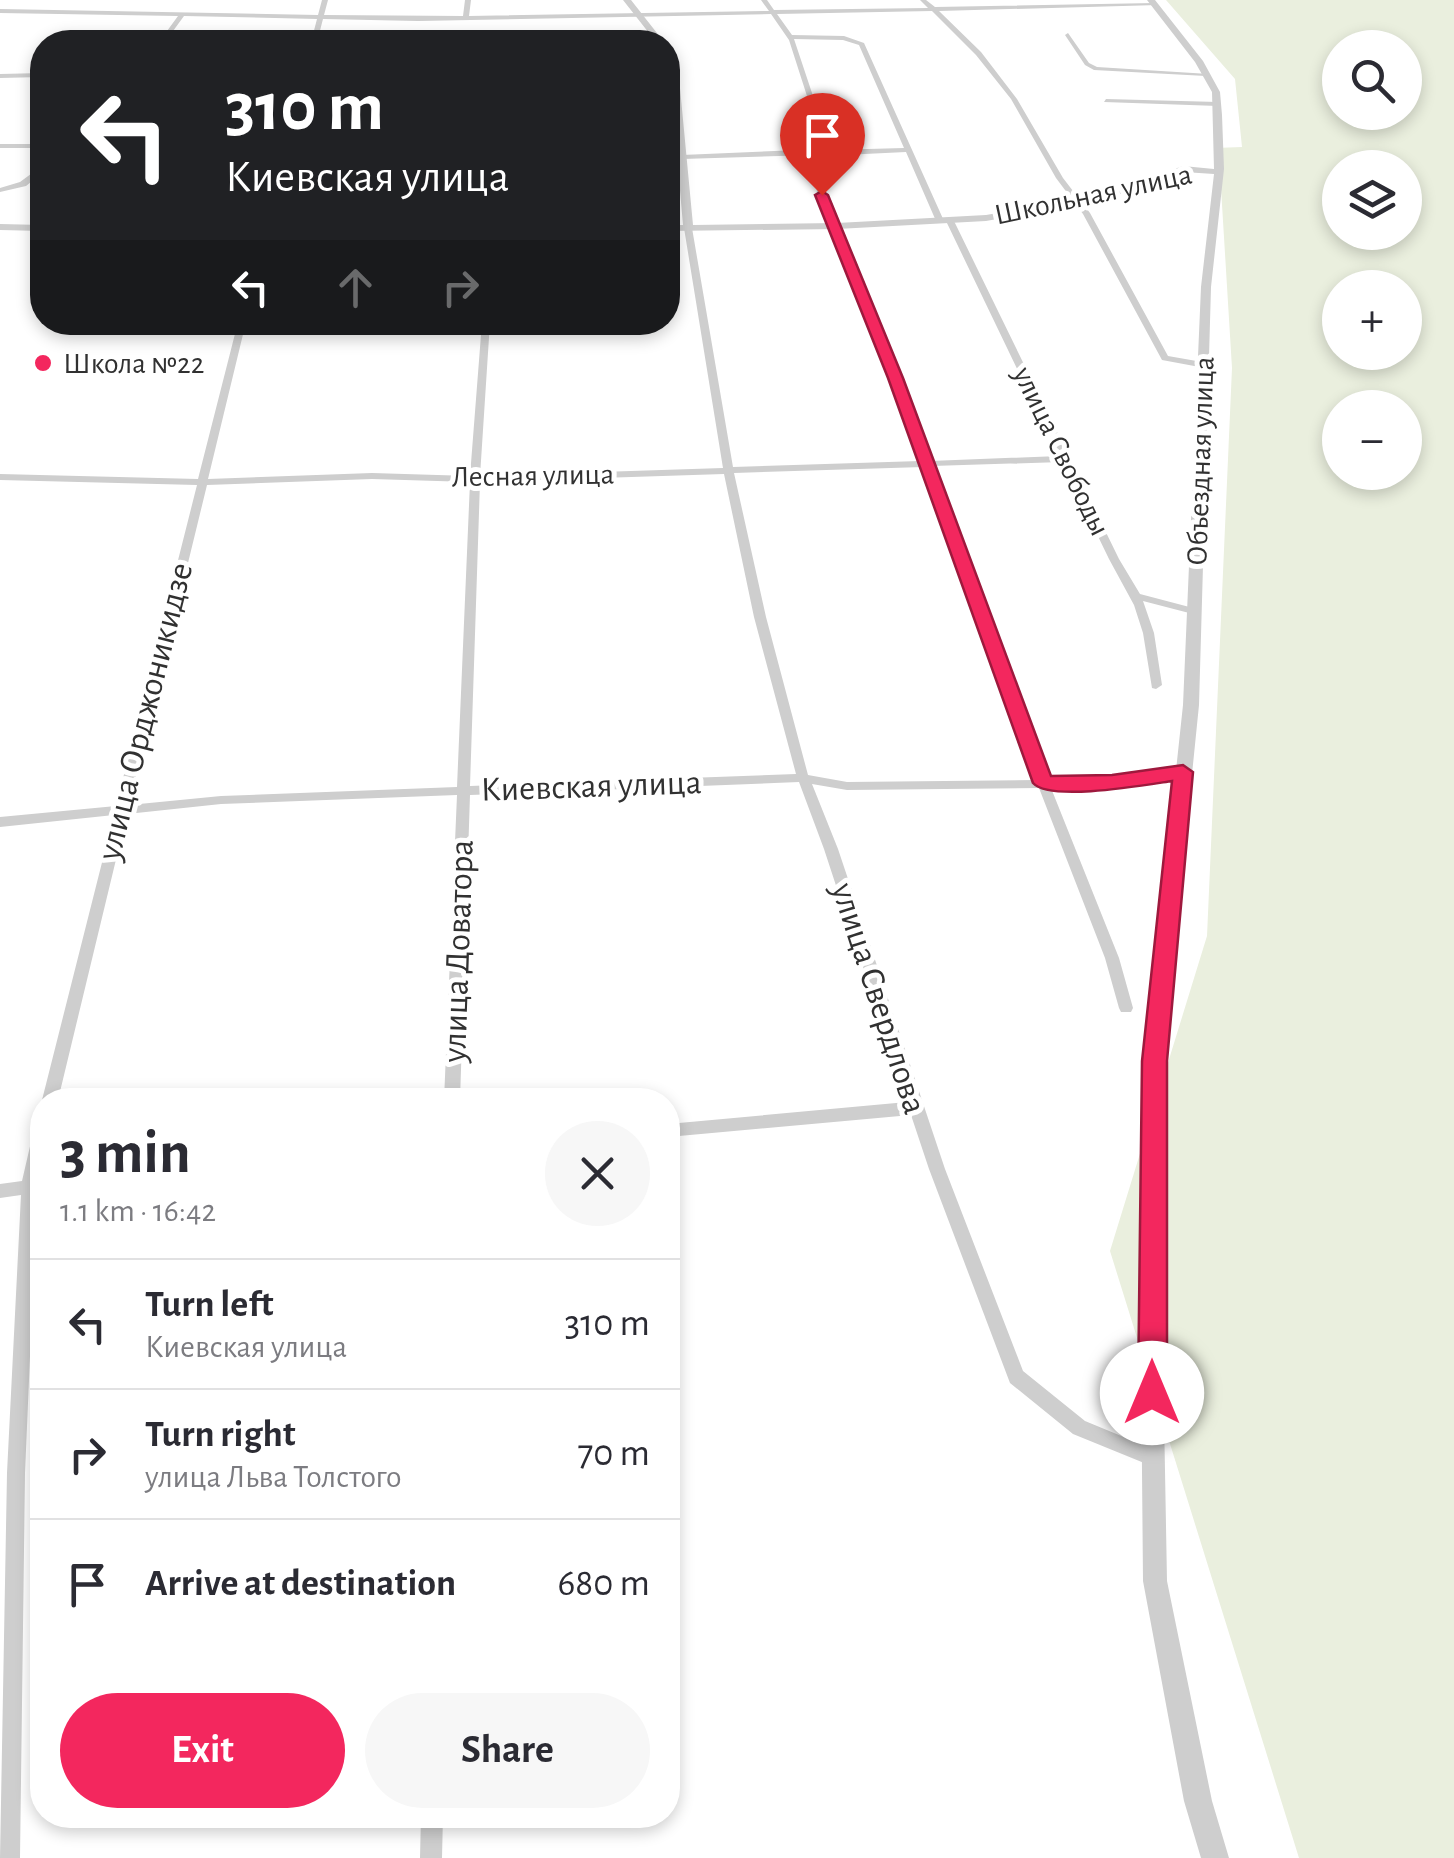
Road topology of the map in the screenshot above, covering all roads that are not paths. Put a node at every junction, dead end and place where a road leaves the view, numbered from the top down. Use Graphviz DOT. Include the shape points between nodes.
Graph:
graph roads {
  1 [pos="63,0"];
  2 [pos="325,0"];
  3 [pos="468,0"];
  4 [pos="627,0"];
  5 [pos="764,0"];
  6 [pos="923,0"];
  7 [pos="1017,0"];
  8 [pos="1153,2"];
  9 [pos="1023,7"];
  10 [pos="934,10"];
  11 [pos="0,11"];
  12 [pos="50,12"];
  13 [pos="775,14"];
  14 [pos="640,15"];
  15 [pos="181,16"];
  16 [pos="320,18"];
  17 [pos="466,18"];
  18 [pos="171,30"];
  19 [pos="317,30"];
  20 [pos="651,30"];
  21 [pos="1068,35"];
  22 [pos="790,38"];
  23 [pos="1206,74"];
  24 [pos="30,75"];
  25 [pos="0,76"];
  26 [pos="1106,102"];
  27 [pos="1218,104"];
  28 [pos="680,131"];
  29 [pos="0,146"];
  30 [pos="30,146"];
  31 [pos="908,150"];
  32 [pos="682,152"];
  33 [pos="825,152"];
  34 [pos="1218,172"];
  35 [pos="30,179"];
  36 [pos="0,190"];
  37 [pos="1076,203"];
  38 [pos="945,221"];
  39 [pos="837,226"];
  40 [pos="0,227"];
  41 [pos="30,228"];
  42 [pos="680,228"];
  43 [pos="688,228"];
  44 [pos="239,335"];
  45 [pos="485,335"];
  46 [pos="1205,365"];
  47 [pos="1066,459"];
  48 [pos="928,466"];
  49 [pos="729,471"];
  50 [pos="0,477"];
  51 [pos="475,479"];
  52 [pos="200,480"];
  53 [pos="1140,598"];
  54 [pos="1193,611"];
  55 [pos="1156,685"];
  56 [pos="1183,772"];
  57 [pos="803,778"];
  58 [pos="1043,783"];
  59 [pos="464,790"];
  60 [pos="121,808"];
  61 [pos="0,822"];
  62 [pos="1126,1008"];
  63 [pos="53,1088"];
  64 [pos="452,1088"];
  65 [pos="915,1108"];
  66 [pos="680,1130"];
  67 [pos="30,1187"];
  68 [pos="0,1191"];
  69 [pos="30,1254"];
  70 [pos="1154,1458"];
  71 [pos="8,1504"];
  72 [pos="431,1828"];
  73 [pos="10,1858"];
  74 [pos="430,1858"];
  75 [pos="1216,1858"];
  1 -- 12 [label="street"];
  2 -- 16 [label="street"];
  3 -- 17 [label="street"];
  4 -- 14 [label="street"];
  5 -- 13 [label="street"];
  6 -- 10 [label="street"];
  7 -- 9 [label="street"];
  8 -- 9 [label="street"];
  8 -- 23 [label="street"];
  9 -- 10 [label="street"];
  10 -- 13 [label="street"];
  10 -- 37 [label="street" via="1000,78"];
  11 -- 12 [label="street"];
  12 -- 15 [label="street"];
  13 -- 14 [label="street"];
  13 -- 22 [label="street"];
  14 -- 17 [label="street"];
  14 -- 20 [label="street"];
  15 -- 16 [label="street"];
  15 -- 18 [label="street"];
  16 -- 17 [label="street"];
  16 -- 19 [label="street"];
  21 -- 23 [label="street" via="1096,70"];
  22 -- 31 [label="street, улица Свободы" via="862,44"];
  22 -- 33 [label="street"];
  23 -- 27 [label="street"];
  24 -- 25 [label="street"];
  26 -- 27 [label="street"];
  27 -- 34 [label="street, Объездная улица"];
  28 -- 32 [label="street, улица Свердлова"];
  29 -- 30 [label="street"];
  31 -- 33 [label="street"];
  31 -- 38 [label="street, улица Свободы"];
  32 -- 33 [label="street"];
  32 -- 43 [label="street, улица Свердлова"];
  33 -- 39 [label="street" via="819,155 822,195"];
  34 -- 37 [label="street, Школьная улица" via="1183,169"];
  34 -- 46 [label="street, Объездная улица"];
  35 -- 36 [label="street"];
  37 -- 38 [label="street, Школьная улица"];
  37 -- 46 [label="street" via="1164,358"];
  38 -- 39 [label="street, Школьная улица"];
  38 -- 47 [label="street, улица Свободы"];
  39 -- 43 [label="street, Школьная улица"];
  39 -- 48 [label="street"];
  40 -- 41 [label="street"];
  42 -- 43 [label="street, Школьная улица"];
  43 -- 49 [label="street, улица Свердлова"];
  44 -- 52 [label="street, улица Орджоникидзе"];
  45 -- 51 [label="street, улица Доватора"];
  46 -- 54 [label="street, Объездная улица"];
  47 -- 48 [label="street, Лесная улица"];
  47 -- 53 [label="street, улица Свободы"];
  48 -- 49 [label="street, Лесная улица"];
  48 -- 58 [label="street"];
  49 -- 51 [label="street, Лесная улица"];
  49 -- 57 [label="street, улица Свердлова"];
  50 -- 52 [label="street, Лесная улица"];
  51 -- 52 [label="street, Лесная улица"];
  51 -- 59 [label="street, улица Доватора"];
  52 -- 60 [label="street, улица Орджоникидзе"];
  53 -- 54 [label="street"];
  53 -- 55 [label="street, улица Свободы"];
  54 -- 56 [label="street, Объездная улица"];
  56 -- 58 [label="street, Киевская улица"];
  56 -- 70 [label="street, Объездная улица" via="1154,1061"];
  57 -- 58 [label="street, Киевская улица" via="847,786"];
  57 -- 59 [label="street, Киевская улица"];
  57 -- 65 [label="street, улица Свердлова"];
  58 -- 62 [label="street"];
  59 -- 60 [label="street, Киевская улица"];
  59 -- 64 [label="street, улица Доватора"];
  60 -- 61 [label="street, Киевская улица"];
  60 -- 63 [label="street, улица Орджоникидзе"];
  65 -- 66 [label="street"];
  65 -- 70 [label="street, улица Свердлова" via="1016,1377 1079,1428"];
  67 -- 68 [label="street"];
  69 -- 71 [label="street"];
  70 -- 75 [label="street" via="1155,1581 1198,1800"];
  71 -- 73 [label="street"];
  72 -- 74 [label="street"];
}
